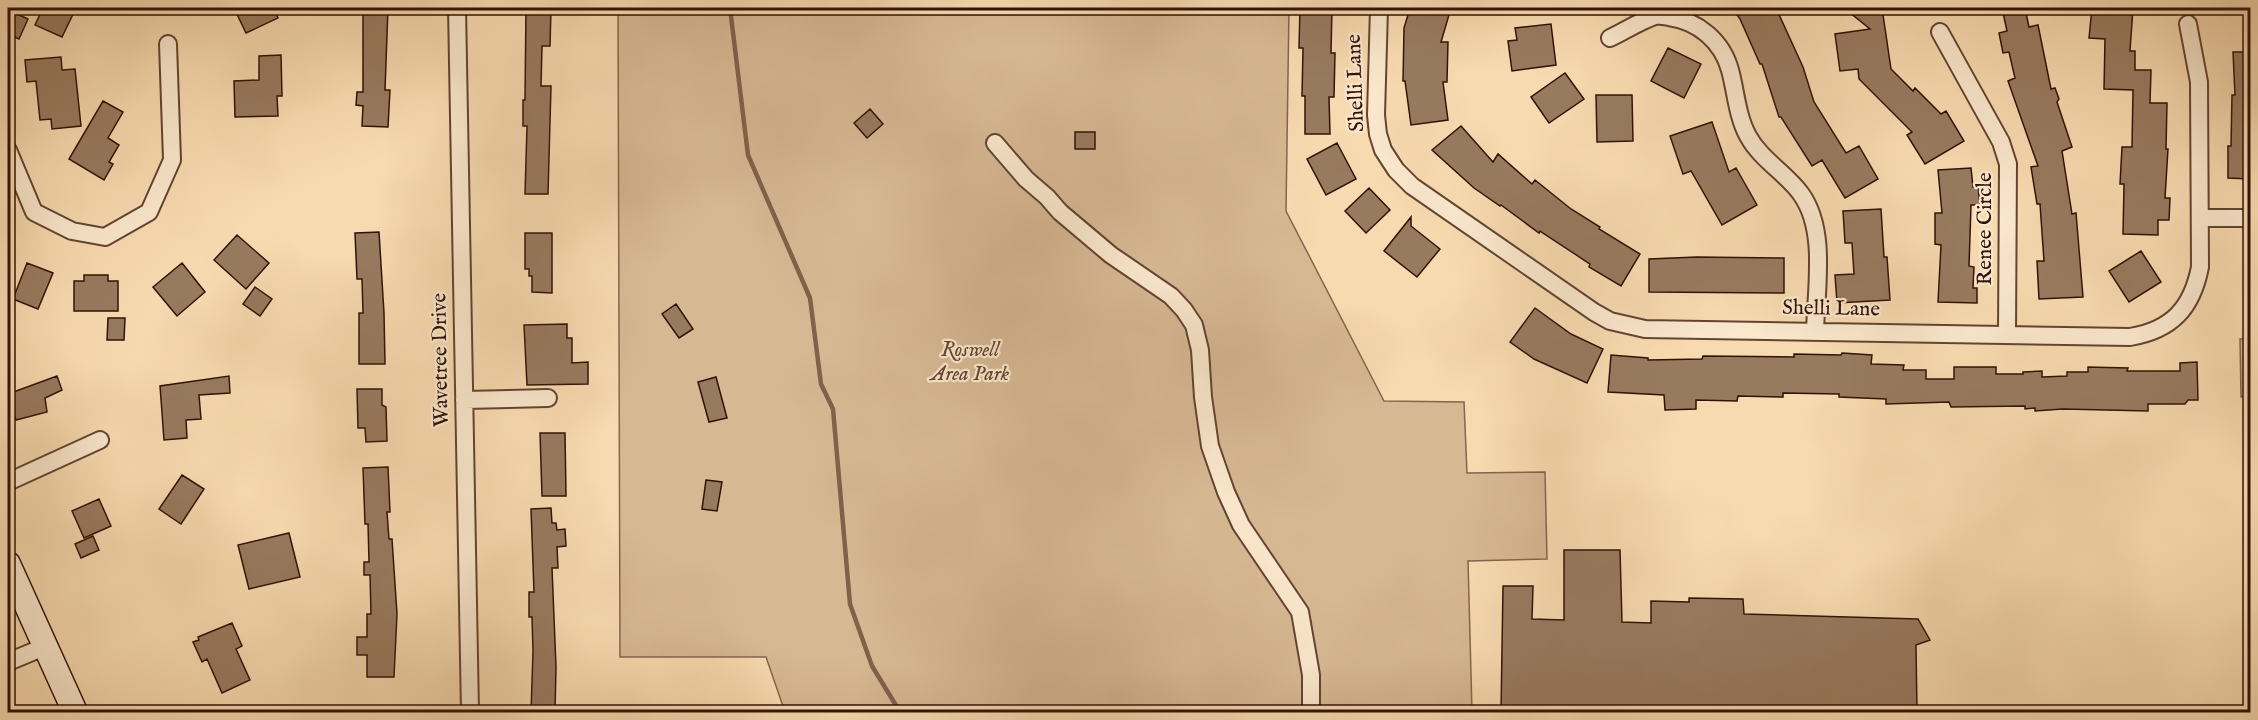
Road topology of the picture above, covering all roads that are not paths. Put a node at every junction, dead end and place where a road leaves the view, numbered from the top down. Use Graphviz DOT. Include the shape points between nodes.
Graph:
graph roads {
  1 [pos="457,8"];
  2 [pos="1379,8"];
  3 [pos="2188,24"];
  4 [pos="1940,32"];
  5 [pos="1610,38"];
  6 [pos="168,44"];
  7 [pos="994,143"];
  8 [pos="8,150"];
  9 [pos="2200,218"];
  10 [pos="2250,218"];
  11 [pos="1815,332"];
  12 [pos="2007,335"];
  13 [pos="548,398"];
  14 [pos="464,400"];
  15 [pos="100,440"];
  16 [pos="8,482"];
  17 [pos="8,564"];
  18 [pos="44,647"];
  19 [pos="8,662"];
  20 [pos="75,712"];
  21 [pos="470,712"];
  22 [pos="1311,712"];
  1 -- 14 [label="street, Wavetree Drive"];
  2 -- 11 [label="street, Shelli Lane" via="1378,134 1395,170 1412,186 1610,321 1645,329"];
  3 -- 9 [label="street, Shelli Lane" via="2199,82"];
  4 -- 12 [label="street, Renee Circle" via="2001,142 2008,164"];
  5 -- 11 [label="street" via="1658,15 1691,23 1706,32 1723,52 1748,136 1800,193 1814,217"];
  6 -- 8 [label="street" via="172,160 149,212 105,237 72,231 34,212"];
  7 -- 22 [label="street" via="1060,212 1171,296 1194,326 1210,446 1241,525 1300,612 1311,675"];
  9 -- 10 [label="street"];
  9 -- 12 [label="street, Shelli Lane" via="2196,287 2184,309 2164,327 2130,337"];
  11 -- 12 [label="street, Shelli Lane"];
  13 -- 14 [label="street"];
  14 -- 21 [label="street, Wavetree Drive"];
  15 -- 16 [label="street"];
  17 -- 18 [label="street"];
  18 -- 19 [label="street"];
  18 -- 20 [label="street"];
}
